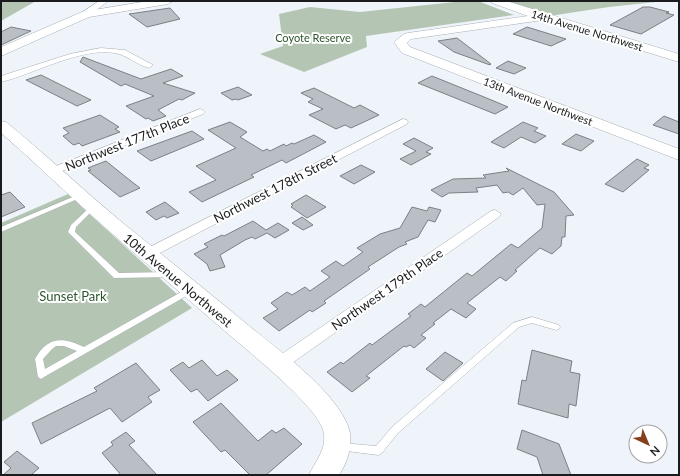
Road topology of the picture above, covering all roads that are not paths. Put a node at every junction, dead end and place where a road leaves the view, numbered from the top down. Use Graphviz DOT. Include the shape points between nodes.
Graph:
graph roads {
  1 [pos="104,1"];
  2 [pos="168,1"];
  3 [pos="496,1"];
  4 [pos="86,14"];
  5 [pos="543,17"];
  6 [pos="1,52"];
  7 [pos="679,58"];
  8 [pos="149,65"];
  9 [pos="1,79"];
  10 [pos="200,112"];
  11 [pos="403,122"];
  12 [pos="1,125"];
  13 [pos="679,155"];
  14 [pos="53,171"];
  15 [pos="86,202"];
  16 [pos="495,214"];
  17 [pos="1,230"];
  18 [pos="147,254"];
  19 [pos="172,275"];
  20 [pos="190,290"];
  21 [pos="556,327"];
  22 [pos="84,351"];
  23 [pos="279,364"];
  24 [pos="337,447"];
  25 [pos="323,475"];
  1 -- 4 [label="street"];
  2 -- 4 [label="street"];
  3 -- 5 [label="street, 14th Avenue Northwest"];
  4 -- 6 [label="street"];
  5 -- 7 [label="street, 14th Avenue Northwest"];
  5 -- 13 [label="street, 13th Avenue Northwest" via="408,36 400,42 406,50"];
  8 -- 9 [label="street" via="119,51 103,50 81,54"];
  10 -- 14 [label="street, Northwest 177th Place"];
  11 -- 18 [label="street, Northwest 178th Street"];
  12 -- 14 [label="street, 10th Avenue Northwest"];
  14 -- 15 [label="street, 10th Avenue Northwest"];
  15 -- 17 [label="lane"];
  15 -- 18 [label="street, 10th Avenue Northwest"];
  15 -- 19 [label="lane" via="71,232 117,276"];
  16 -- 23 [label="street, Northwest 179th Place"];
  18 -- 19 [label="street, 10th Avenue Northwest"];
  19 -- 20 [label="street, 10th Avenue Northwest"];
  20 -- 22 [label="lane"];
  20 -- 23 [label="street, 10th Avenue Northwest"];
  21 -- 24 [label="lane" via="532,320 516,325 395,430 378,451"];
  22 -- 22 [label="lane" via="72,358 41,375 39,359 44,350 58,342 68,342"];
  23 -- 24 [label="street, 10th Avenue Northwest" via="319,402 336,428"];
  24 -- 25 [label="street" via="333,461"];
}
